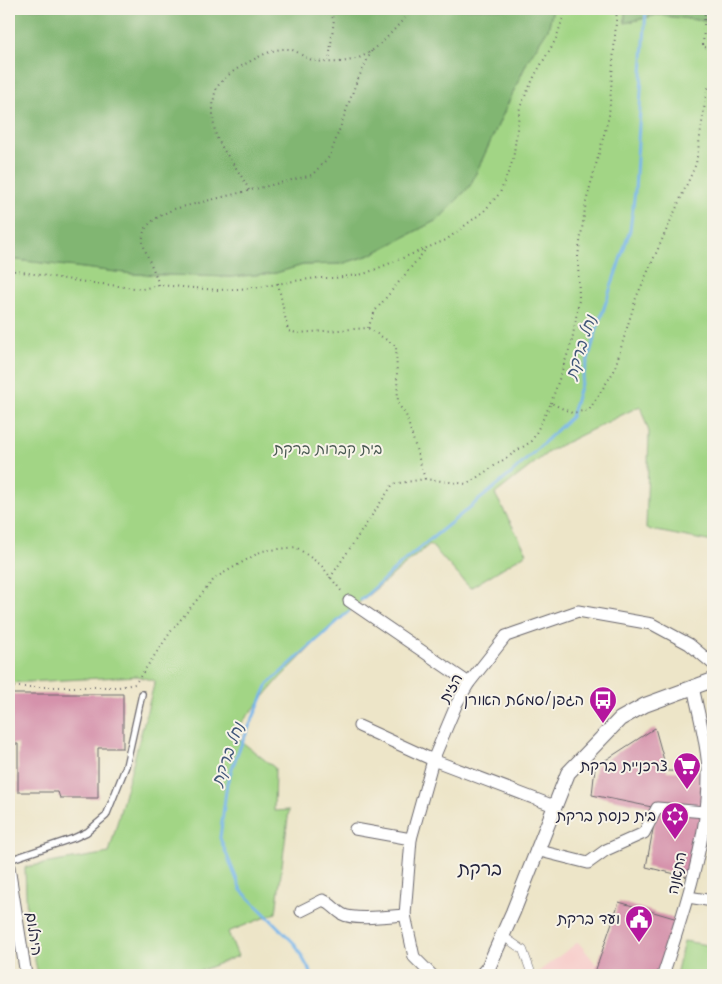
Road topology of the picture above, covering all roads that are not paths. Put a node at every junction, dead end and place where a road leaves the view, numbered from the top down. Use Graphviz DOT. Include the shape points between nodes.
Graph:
graph roads {
  1 [pos="349,601"];
  2 [pos="713,664"];
  3 [pos="713,680"];
  4 [pos="469,684"];
  5 [pos="693,686"];
  6 [pos="142,694"];
  7 [pos="359,726"];
  8 [pos="433,760"];
  9 [pos="554,806"];
  10 [pos="705,812"];
  11 [pos="355,829"];
  12 [pos="411,839"];
  13 [pos="536,850"];
  14 [pos="9,860"];
  15 [pos="9,867"];
  16 [pos="688,897"];
  17 [pos="713,901"];
  18 [pos="301,911"];
  19 [pos="405,915"];
  20 [pos="503,936"];
  21 [pos="26,975"];
  22 [pos="432,975"];
  23 [pos="482,975"];
  24 [pos="532,975"];
  25 [pos="663,975"];
  1 -- 4 [label="street"];
  2 -- 4 [label="street, הזית" via="689,644 652,624 578,611 506,636"];
  3 -- 5 [label="street"];
  4 -- 8 [label="street, הזית"];
  5 -- 9 [label="street" via="620,719 568,773"];
  5 -- 10 [label="street, התאנה" via="708,772"];
  6 -- 14 [label="lane" via="126,766 106,816 74,838"];
  7 -- 8 [label="street"];
  8 -- 9 [label="street"];
  8 -- 12 [label="street, הזית"];
  9 -- 13 [label="street"];
  10 -- 13 [label="street" via="657,808 644,833 606,850 588,863"];
  10 -- 16 [label="street, התאנה"];
  11 -- 12 [label="street"];
  12 -- 19 [label="street, הזית"];
  13 -- 20 [label="street"];
  15 -- 21 [label="street, היהלום"];
  16 -- 17 [label="street"];
  16 -- 25 [label="street, התאנה"];
  18 -- 19 [label="street" via="324,900 343,915"];
  19 -- 22 [label="street, הזית" via="414,957"];
  20 -- 23 [label="street"];
  20 -- 24 [label="street" via="524,950"];
}
